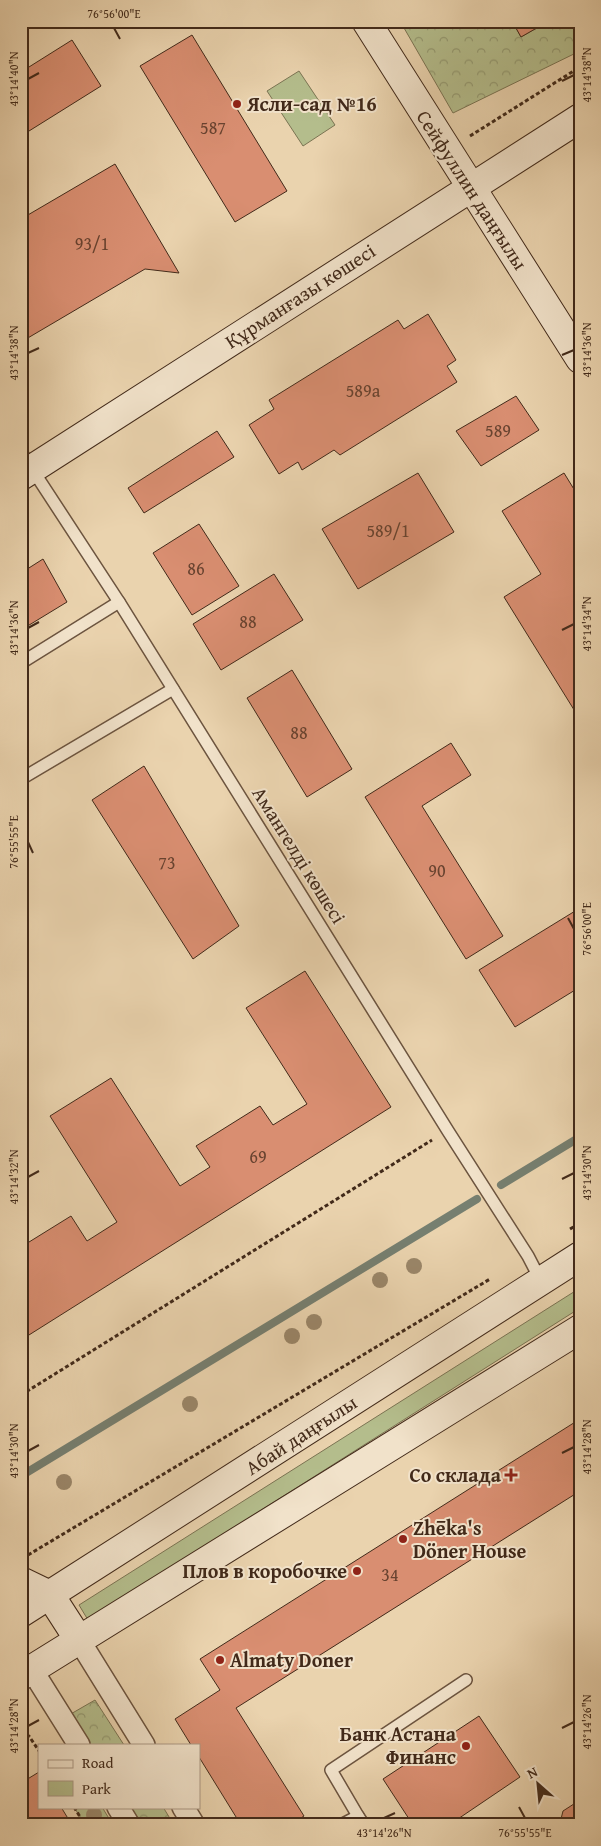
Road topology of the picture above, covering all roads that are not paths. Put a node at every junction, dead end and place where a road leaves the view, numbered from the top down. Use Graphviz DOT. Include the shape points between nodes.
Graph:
graph roads {
  1 [pos="366,21"];
  2 [pos="580,118"];
  3 [pos="470,187"];
  4 [pos="580,359"];
  5 [pos="25,465"];
  6 [pos="119,602"];
  7 [pos="21,663"];
  8 [pos="173,689"];
  9 [pos="21,779"];
  10 [pos="580,1256"];
  11 [pos="542,1280"];
  12 [pos="580,1329"];
  13 [pos="21,1581"];
  14 [pos="50,1595"];
  15 [pos="21,1614"];
  16 [pos="79,1640"];
  17 [pos="25,1666"];
  18 [pos="466,1680"];
  19 [pos="78,1744"];
  20 [pos="143,1744"];
  21 [pos="119,1808"];
  22 [pos="184,1808"];
  23 [pos="361,1820"];
  24 [pos="128,1825"];
  25 [pos="194,1825"];
  26 [pos="341,1825"];
  1 -- 3 [label="main road, Сейфуллин даңғылы"];
  2 -- 3 [label="main road, Құрманғазы көшесі"];
  3 -- 4 [label="main road, Сейфуллин даңғылы"];
  3 -- 5 [label="main road, Құрманғазы көшесі"];
  5 -- 6 [label="lane, Амангелді көшесі"];
  6 -- 7 [label="lane"];
  6 -- 8 [label="lane, Амангелді көшесі"];
  8 -- 9 [label="lane"];
  8 -- 11 [label="lane, Амангелді көшесі"];
  10 -- 11 [label="main road, Абай даңғылы"];
  11 -- 14 [label="main road, Абай даңғылы"];
  12 -- 16 [label="main road"];
  13 -- 14 [label="main road"];
  14 -- 15 [label="main road, Абай даңғылы"];
  14 -- 16 [label="main road"];
  16 -- 17 [label="main road"];
  16 -- 20 [label="street"];
  17 -- 19 [label="street"];
  18 -- 23 [label="lane" via="331,1770"];
  21 -- 24 [label="street"];
  22 -- 25 [label="street"];
  23 -- 26 [label="lane"];
}
